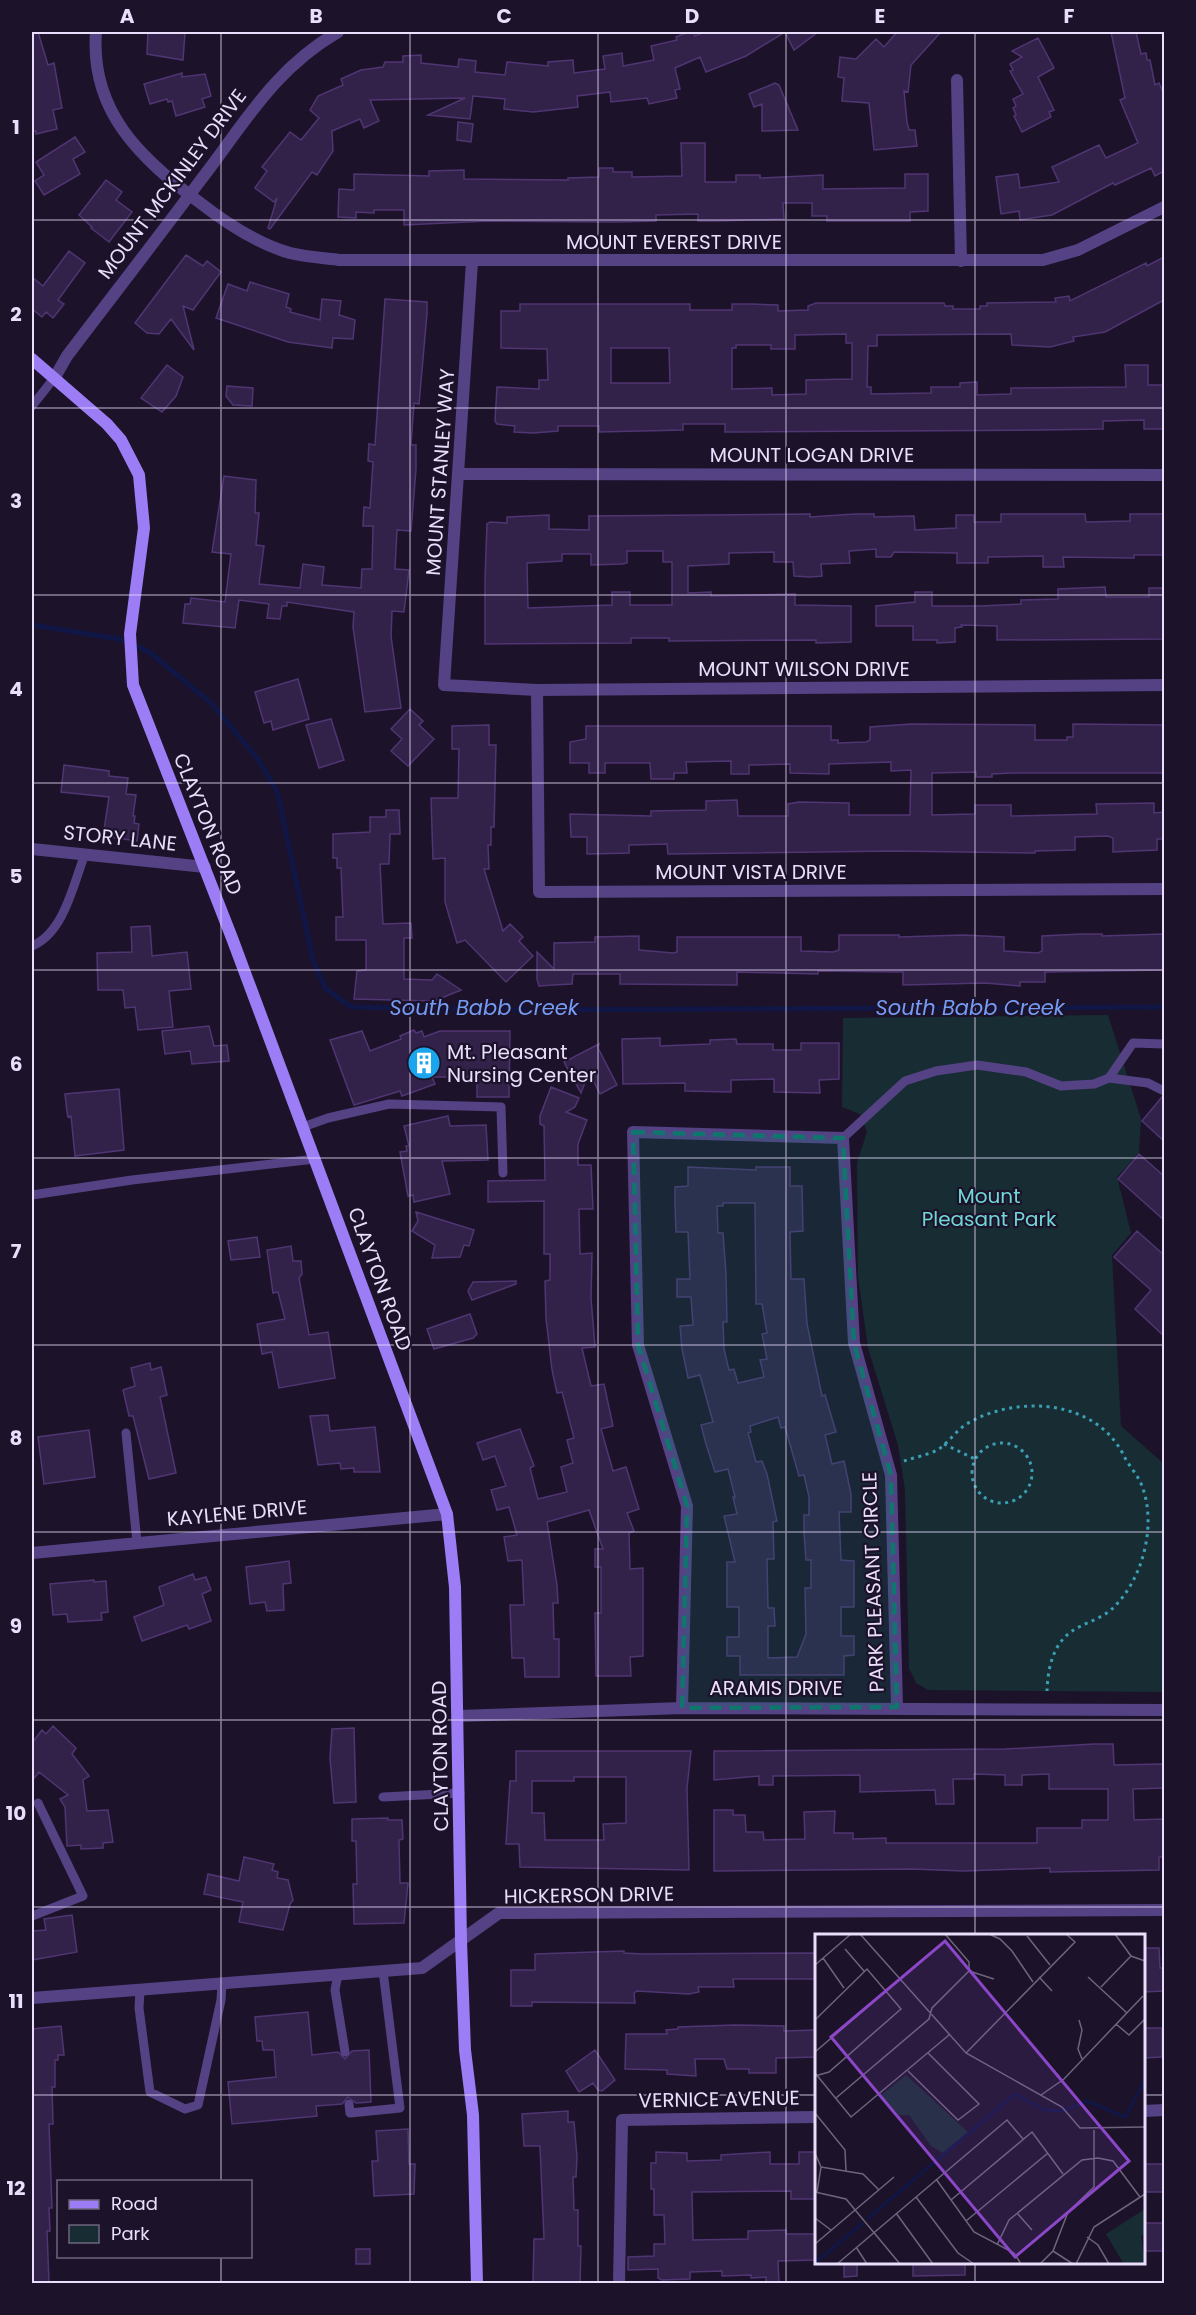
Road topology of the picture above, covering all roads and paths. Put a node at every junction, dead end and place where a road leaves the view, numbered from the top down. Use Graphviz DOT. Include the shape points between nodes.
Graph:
graph roads {
  1 [pos="96,32"];
  2 [pos="338,32"];
  3 [pos="957,80"];
  4 [pos="189,195"];
  5 [pos="1164,207"];
  6 [pos="961,261"];
  7 [pos="472,262"];
  8 [pos="32,359"];
  9 [pos="55,377"];
  10 [pos="32,406"];
  11 [pos="460,474"];
  12 [pos="1164,475"];
  13 [pos="444,685"];
  14 [pos="1164,685"];
  15 [pos="537,690"];
  16 [pos="32,849"];
  17 [pos="85,854"];
  18 [pos="204,867"];
  19 [pos="1164,889"];
  20 [pos="32,946"];
  21 [pos="1164,1044"];
  22 [pos="1109,1078"];
  23 [pos="1164,1091"];
  24 [pos="303,1127"];
  25 [pos="843,1138"];
  26 [pos="315,1159"];
  27 [pos="503,1173"];
  28 [pos="32,1195"];
  29 [pos="126,1433"];
  30 [pos="944,1444"];
  31 [pos="975,1459"];
  32 [pos="904,1461"];
  33 [pos="447,1514"];
  34 [pos="137,1542"];
  35 [pos="32,1552"];
  36 [pos="1047,1691"];
  37 [pos="897,1707"];
  38 [pos="682,1708"];
  39 [pos="1164,1710"];
  40 [pos="459,1716"];
  41 [pos="460,1793"];
  42 [pos="383,1797"];
  43 [pos="38,1803"];
  44 [pos="1164,1910"];
  45 [pos="32,1916"];
  46 [pos="461,1941"];
  47 [pos="383,1971"];
  48 [pos="338,1974"];
  49 [pos="222,1983"];
  50 [pos="140,1989"];
  51 [pos="32,1998"];
  52 [pos="345,2052"];
  53 [pos="349,2104"];
  54 [pos="1164,2110"];
  55 [pos="1145,2111"];
  56 [pos="815,2117"];
  57 [pos="477,2283"];
  58 [pos="619,2283"];
  1 -- 4 [label="street, MOUNT EVEREST DRIVE" via="99,83 114,117 136,149"];
  2 -- 4 [label="street, MOUNT MCKINLEY DRIVE" via="300,57 266,90"];
  3 -- 6 [label="street"];
  4 -- 7 [label="street, MOUNT EVEREST DRIVE" via="245,234 289,253 340,260"];
  4 -- 9 [label="street, MOUNT MCKINLEY DRIVE"];
  5 -- 6 [label="street, MOUNT EVEREST DRIVE" via="1078,250 1042,260"];
  6 -- 7 [label="street, MOUNT EVEREST DRIVE"];
  7 -- 11 [label="street, MOUNT STANLEY WAY"];
  8 -- 9 [label="street, CLAYTON ROAD"];
  9 -- 10 [label="lane"];
  9 -- 18 [label="street, CLAYTON ROAD" via="107,424 127,449 139,475 144,528 130,634 133,685"];
  11 -- 12 [label="street, MOUNT LOGAN DRIVE"];
  11 -- 13 [label="street, MOUNT STANLEY WAY"];
  13 -- 15 [label="street, MOUNT WILSON DRIVE"];
  14 -- 15 [label="street, MOUNT WILSON DRIVE"];
  15 -- 19 [label="street, MOUNT VISTA DRIVE" via="539,892"];
  16 -- 17 [label="street, STORY LANE"];
  17 -- 18 [label="street, STORY LANE"];
  17 -- 20 [label="lane" via="55,929 44,941"];
  18 -- 24 [label="street, CLAYTON ROAD"];
  21 -- 22 [label="lane" via="1133,1043"];
  22 -- 23 [label="lane" via="1148,1083"];
  22 -- 25 [label="lane" via="1094,1084 1061,1086 1026,1072 977,1065 936,1071 905,1081"];
  24 -- 26 [label="street, CLAYTON ROAD"];
  24 -- 27 [label="lane" via="388,1104 501,1107"];
  25 -- 37 [label="street, PARK PLEASANT CIRCLE" via="854,1343 891,1475"];
  25 -- 38 [label="street" via="633,1132 638,1345 687,1506"];
  26 -- 28 [label="lane"];
  26 -- 33 [label="street, CLAYTON ROAD"];
  29 -- 34 [label="lane"];
  30 -- 31 [label="path"];
  30 -- 32 [label="path"];
  30 -- 36 [label="path" via="968,1423 1004,1408 1026,1406 1067,1411 1103,1429 1142,1485 1148,1521 1142,1563 1112,1609 1077,1628 1053,1653"];
  31 -- 31 [label="path" via="972,1479 976,1489 992,1502 1012,1502 1028,1489 1033,1470 1030,1460 1017,1446 988,1445"];
  33 -- 34 [label="street, KAYLENE DRIVE"];
  33 -- 40 [label="street, CLAYTON ROAD" via="455,1587"];
  34 -- 35 [label="street, KAYLENE DRIVE"];
  37 -- 38 [label="street, ARAMIS DRIVE"];
  37 -- 39 [label="street, ARAMIS DRIVE"];
  38 -- 40 [label="street, ARAMIS DRIVE"];
  40 -- 41 [label="street, CLAYTON ROAD"];
  41 -- 42 [label="lane"];
  41 -- 46 [label="street, CLAYTON ROAD"];
  43 -- 45 [label="lane" via="83,1896"];
  44 -- 46 [label="street, HICKERSON DRIVE" via="499,1914"];
  46 -- 47 [label="street, HICKERSON DRIVE" via="422,1968"];
  46 -- 57 [label="street, CLAYTON ROAD" via="465,2050 473,2115"];
  47 -- 48 [label="street, HICKERSON DRIVE"];
  47 -- 53 [label="lane" via="400,2108 350,2114"];
  48 -- 49 [label="street, HICKERSON DRIVE"];
  48 -- 52 [label="lane" via="335,1990"];
  49 -- 50 [label="street, HICKERSON DRIVE"];
  49 -- 50 [label="lane" via="198,2105 185,2109 150,2092"];
  50 -- 51 [label="street, HICKERSON DRIVE"];
  54 -- 55 [label="street"];
  56 -- 58 [label="street, VERNICE AVENUE" via="622,2120"];
}
